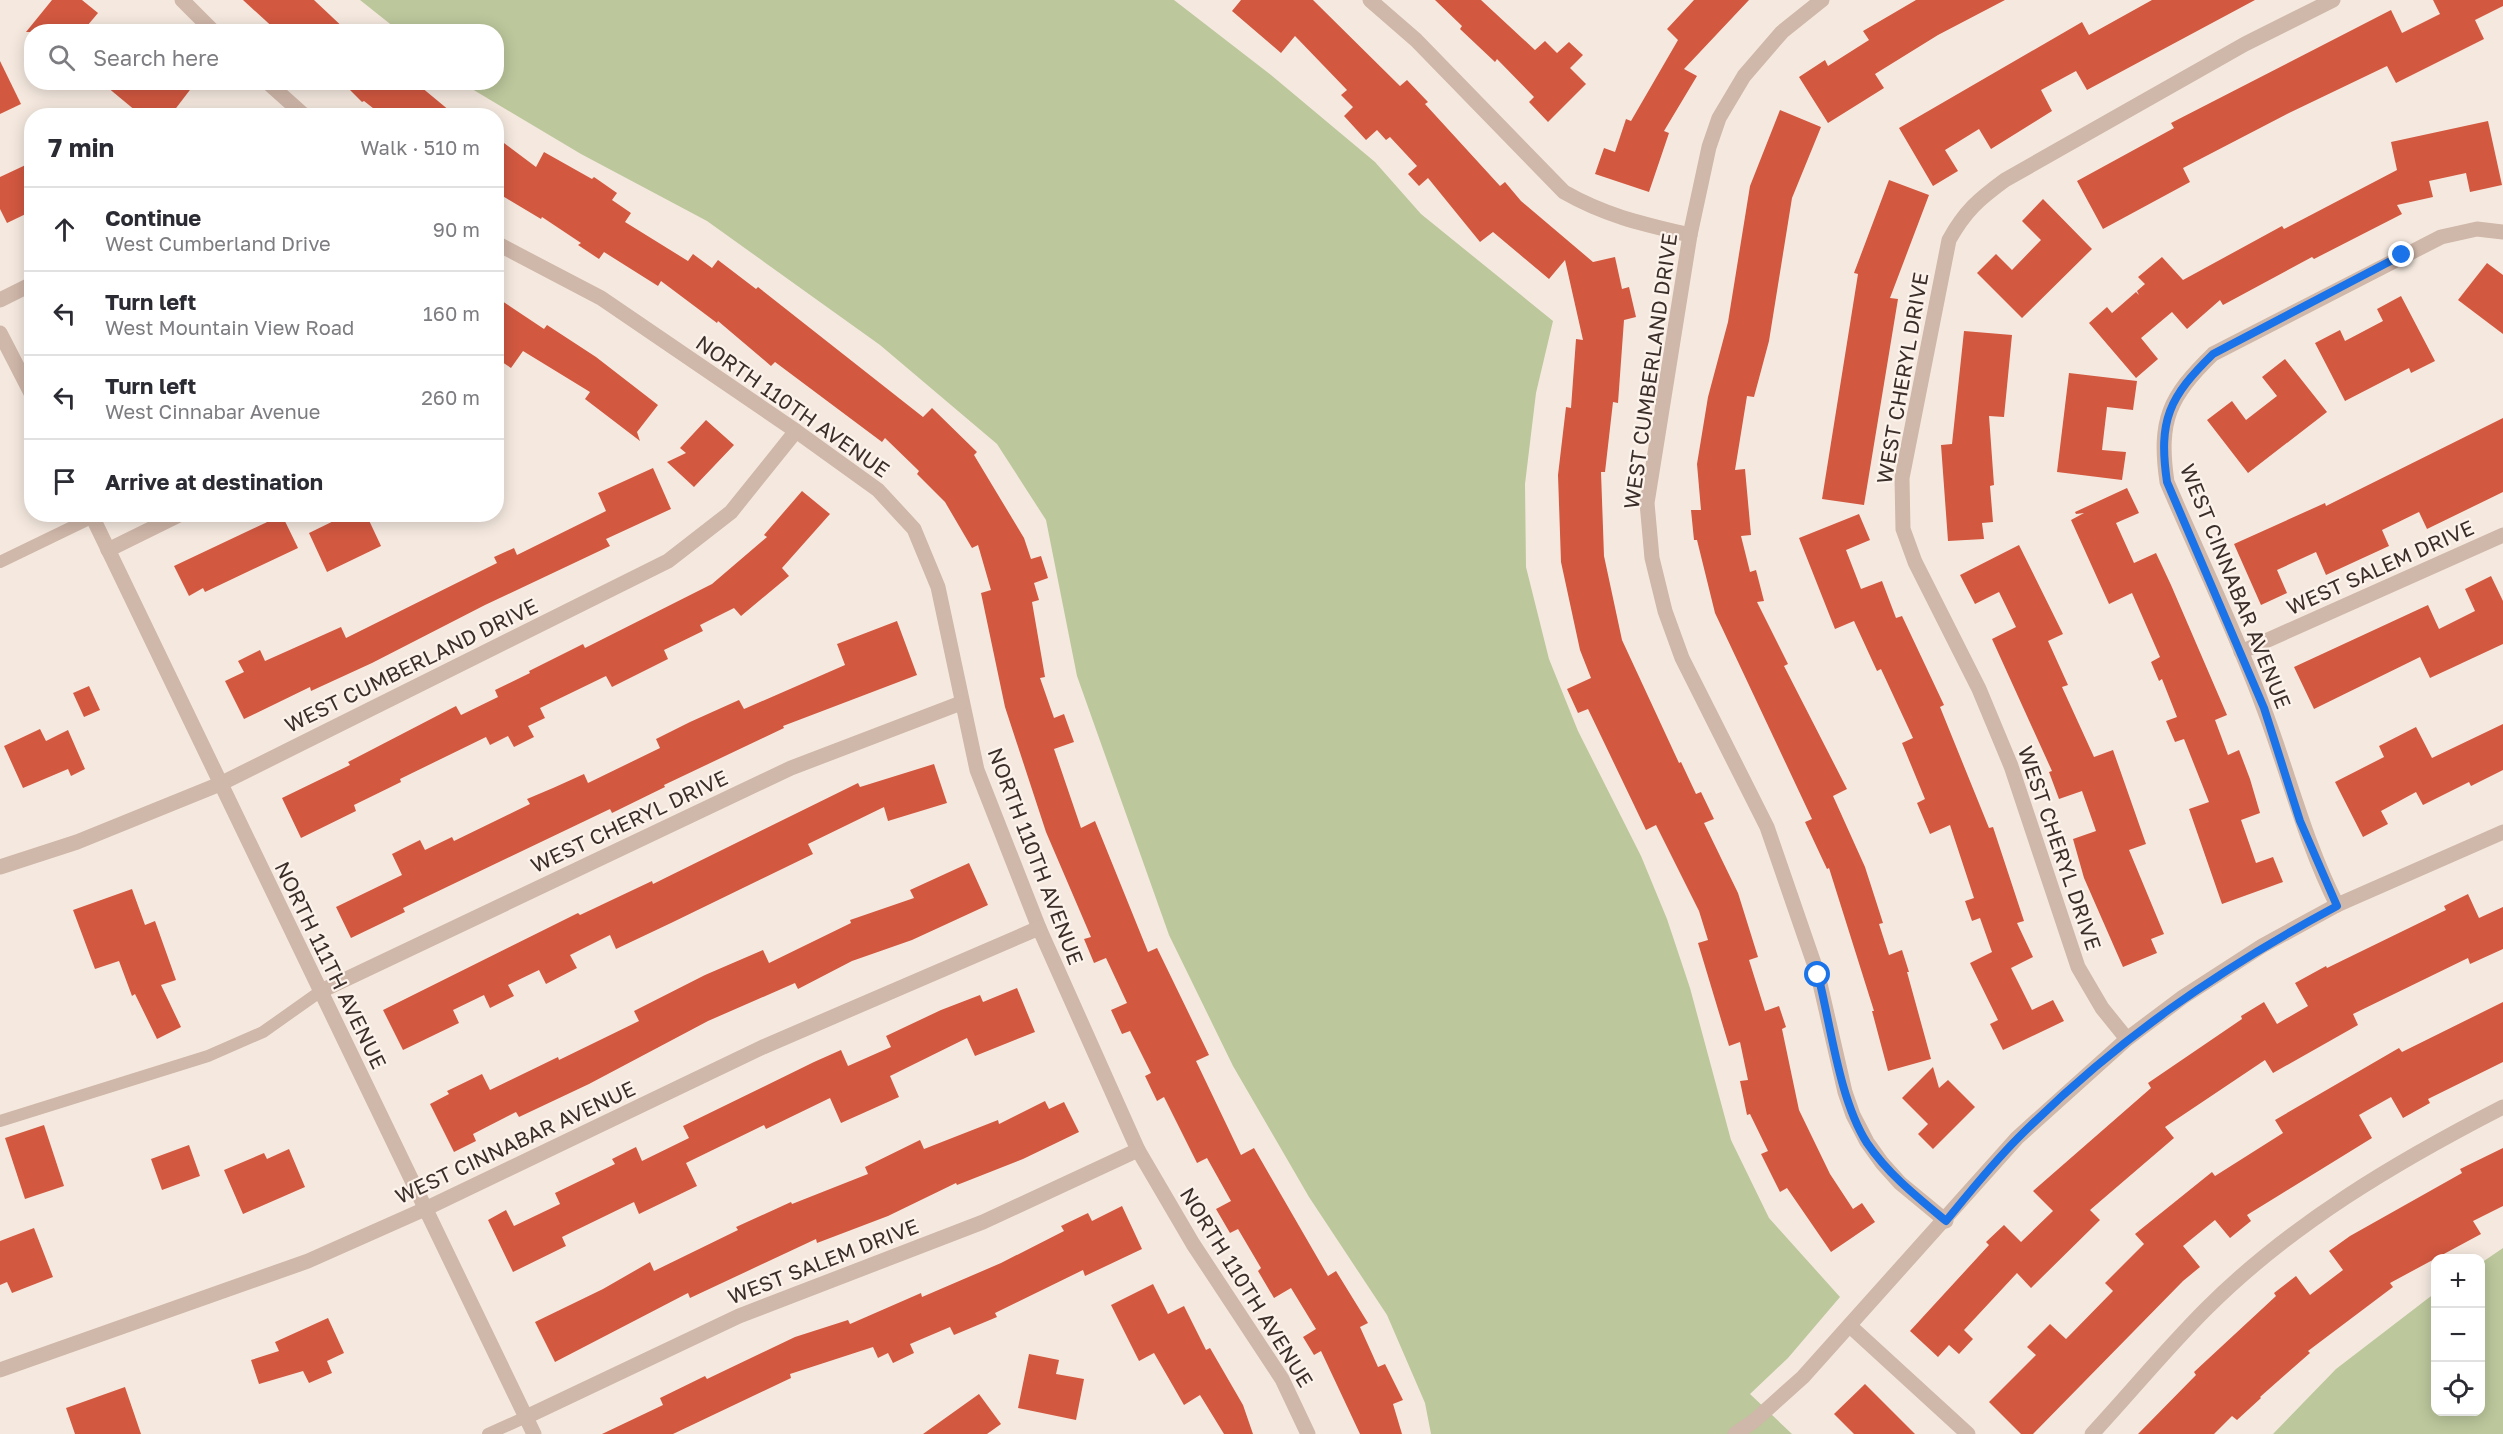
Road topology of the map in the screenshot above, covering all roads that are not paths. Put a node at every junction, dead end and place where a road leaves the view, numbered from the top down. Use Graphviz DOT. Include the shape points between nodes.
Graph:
graph roads {
  1 [pos="182,0"];
  2 [pos="1370,0"];
  3 [pos="1822,0"];
  4 [pos="2333,0"];
  5 [pos="206,24"];
  6 [pos="276,90"];
  7 [pos="296,108"];
  8 [pos="2503,232"];
  9 [pos="1690,234"];
  10 [pos="504,247"];
  11 [pos="24,288"];
  12 [pos="0,300"];
  13 [pos="0,333"];
  14 [pos="24,380"];
  15 [pos="796,431"];
  16 [pos="80,522"];
  17 [pos="95,522"];
  18 [pos="165,522"];
  19 [pos="2503,535"];
  20 [pos="108,550"];
  21 [pos="0,562"];
  22 [pos="2241,652"];
  23 [pos="961,703"];
  24 [pos="220,784"];
  25 [pos="2503,832"];
  26 [pos="0,867"];
  27 [pos="2337,906"];
  28 [pos="1039,928"];
  29 [pos="321,991"];
  30 [pos="2127,1039"];
  31 [pos="2503,1107"];
  32 [pos="0,1121"];
  33 [pos="1138,1150"];
  34 [pos="425,1209"];
  35 [pos="1946,1221"];
  36 [pos="1850,1326"];
  37 [pos="0,1370"];
  38 [pos="526,1417"];
  39 [pos="488,1434"];
  40 [pos="534,1434"];
  41 [pos="1308,1434"];
  42 [pos="1735,1434"];
  43 [pos="1968,1434"];
  44 [pos="2092,1434"];
  1 -- 5 [label="street"];
  2 -- 9 [label="street" via="1416,40 1564,192 1622,219"];
  3 -- 9 [label="street, WEST CUMBERLAND DRIVE" via="1782,32 1759,58 1719,117"];
  4 -- 30 [label="street, WEST CHERYL DRIVE" via="2235,50 2005,180 1976,201 1949,240 1904,467 1903,529 2011,766 2078,967 2102,1008"];
  6 -- 7 [label="street"];
  8 -- 22 [label="street, WEST CINNABAR AVENUE" via="2477,229 2441,237 2402,255 2213,354 2191,375 2174,400 2164,427 2167,482"];
  9 -- 35 [label="street, WEST CUMBERLAND DRIVE" via="1647,503 1652,558 1665,611 1682,658 1767,827 1818,975 1853,1115 1882,1163"];
  10 -- 15 [label="street, NORTH 110TH AVENUE" via="601,298"];
  11 -- 12 [label="street"];
  13 -- 14 [label="street"];
  15 -- 23 [label="street, NORTH 110TH AVENUE" via="878,490 914,529 938,587"];
  15 -- 24 [label="street, WEST CUMBERLAND DRIVE" via="731,512 668,561"];
  16 -- 21 [label="lane"];
  17 -- 20 [label="street, NORTH 111TH AVENUE"];
  18 -- 20 [label="street"];
  19 -- 22 [label="street, WEST SALEM DRIVE"];
  20 -- 24 [label="street, NORTH 111TH AVENUE"];
  22 -- 27 [label="street, WEST CINNABAR AVENUE" via="2264,708 2300,821"];
  23 -- 28 [label="street, NORTH 110TH AVENUE" via="977,770"];
  23 -- 29 [label="street, WEST CHERYL DRIVE" via="791,768"];
  24 -- 26 [label="street, WEST CUMBERLAND DRIVE" via="77,842"];
  24 -- 29 [label="street, NORTH 111TH AVENUE"];
  25 -- 27 [label="street"];
  27 -- 30 [label="street" via="2225,969"];
  28 -- 33 [label="street, NORTH 110TH AVENUE"];
  28 -- 34 [label="street, WEST CINNABAR AVENUE" via="763,1047"];
  29 -- 32 [label="lane" via="263,1032 208,1056"];
  29 -- 34 [label="street, NORTH 111TH AVENUE"];
  30 -- 35 [label="street" via="2017,1138"];
  31 -- 44 [label="street" via="2371,1181 2314,1218 2206,1309"];
  33 -- 38 [label="street, WEST SALEM DRIVE" via="983,1222 739,1316"];
  33 -- 41 [label="street, NORTH 110TH AVENUE" via="1192,1244 1282,1378"];
  34 -- 37 [label="street, WEST CINNABAR AVENUE" via="308,1261"];
  34 -- 38 [label="street, NORTH 111TH AVENUE"];
  35 -- 36 [label="street"];
  36 -- 42 [label="street" via="1803,1377"];
  36 -- 43 [label="street"];
  38 -- 39 [label="lane"];
  38 -- 40 [label="street, NORTH 111TH AVENUE"];
}
